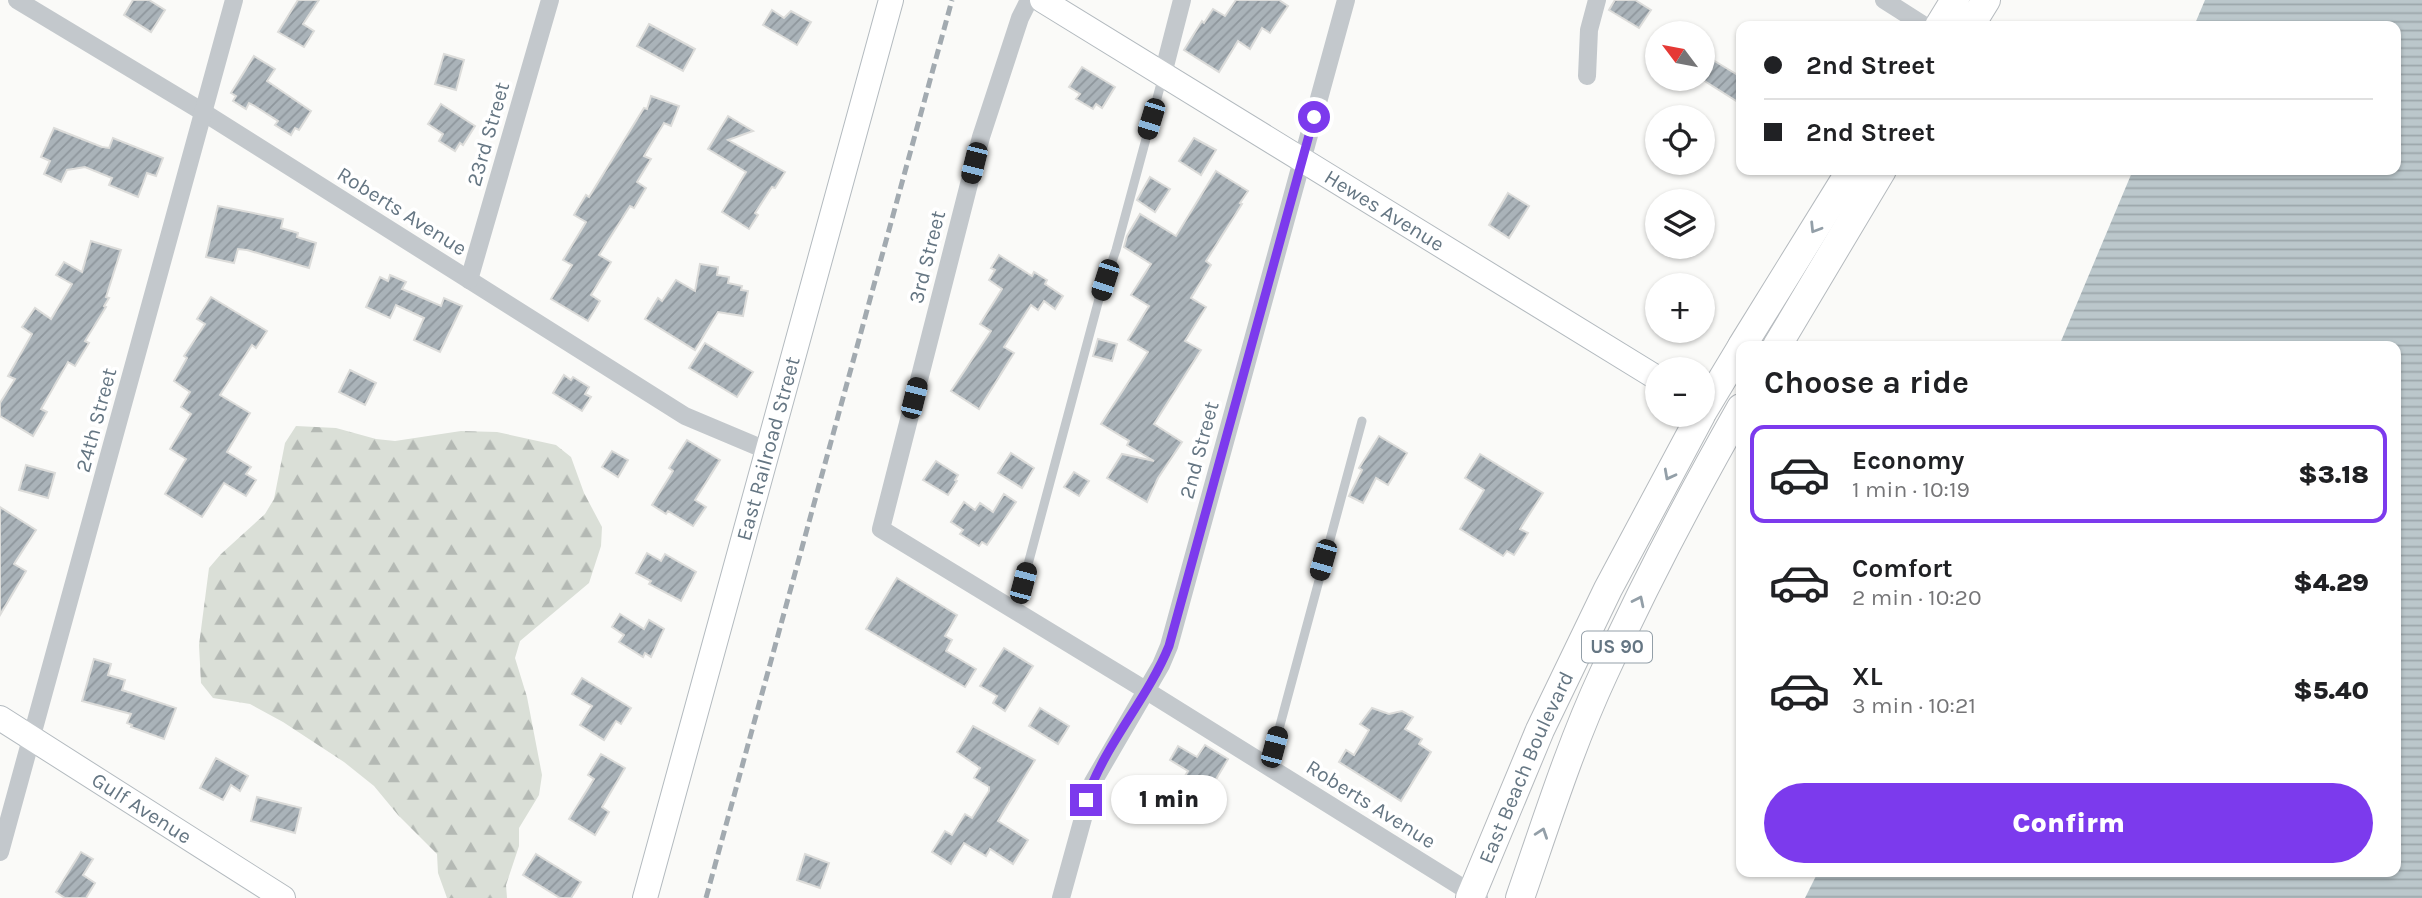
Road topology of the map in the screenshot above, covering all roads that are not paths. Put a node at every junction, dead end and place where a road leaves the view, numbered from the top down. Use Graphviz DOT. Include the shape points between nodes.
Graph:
graph roads {
  1 [pos="17,0"];
  2 [pos="234,0"];
  3 [pos="550,0"];
  4 [pos="891,0"];
  5 [pos="1029,0"];
  6 [pos="1042,0"];
  7 [pos="1182,0"];
  8 [pos="1346,0"];
  9 [pos="1597,0"];
  10 [pos="1884,0"];
  11 [pos="1955,0"];
  12 [pos="1986,0"];
  13 [pos="1916,21"];
  14 [pos="1942,21"];
  15 [pos="1973,21"];
  16 [pos="1163,74"];
  17 [pos="1587,76"];
  18 [pos="203,112"];
  19 [pos="1302,160"];
  20 [pos="1848,175"];
  21 [pos="1879,175"];
  22 [pos="469,280"];
  23 [pos="1746,341"];
  24 [pos="1780,341"];
  25 [pos="1736,357"];
  26 [pos="1645,371"];
  27 [pos="1715,391"];
  28 [pos="1715,412"];
  29 [pos="1736,416"];
  30 [pos="1736,418"];
  31 [pos="1362,421"];
  32 [pos="1694,427"];
  33 [pos="768,451"];
  34 [pos="881,529"];
  35 [pos="1013,610"];
  36 [pos="1147,691"];
  37 [pos="0,718"];
  38 [pos="33,738"];
  39 [pos="1269,766"];
  40 [pos="0,852"];
  41 [pos="1474,896"];
  42 [pos="283,898"];
  43 [pos="645,898"];
  44 [pos="1061,898"];
  45 [pos="1520,898"];
  1 -- 18 [label="street, Roberts Avenue"];
  2 -- 18 [label="street, 24th Street"];
  3 -- 22 [label="street, 23rd Street"];
  4 -- 33 [label="street, East Railroad Street"];
  5 -- 34 [label="street, 3rd Street" via="981,137"];
  6 -- 16 [label="street, Hewes Avenue"];
  7 -- 16 [label="street"];
  8 -- 19 [label="street, 2nd Street"];
  9 -- 17 [label="street" via="1589,30"];
  10 -- 13 [label="street"];
  11 -- 14 [label="main road"];
  12 -- 15 [label="main road"];
  16 -- 19 [label="street, Hewes Avenue"];
  16 -- 35 [label="lane"];
  18 -- 22 [label="street, Roberts Avenue"];
  18 -- 38 [label="street, 24th Street"];
  19 -- 26 [label="street, Hewes Avenue"];
  19 -- 36 [label="street, 2nd Street" via="1176,625"];
  20 -- 23 [label="main road, East Beach Boulevard / US 90, one-way"];
  21 -- 24 [label="main road"];
  22 -- 33 [label="street, Roberts Avenue" via="685,416"];
  25 -- 27 [label="main road, East Beach Boulevard / US 90"];
  28 -- 29 [label="street"];
  45 -- 30 [label="main road, East Beach Boulevard / US 90, one-way" via="1603,674"];
  31 -- 39 [label="lane"];
  32 -- 41 [label="main road, East Beach Boulevard / US 90, one-way" via="1551,706"];
  33 -- 43 [label="street, East Railroad Street"];
  34 -- 35 [label="street, Roberts Avenue"];
  35 -- 36 [label="street, Roberts Avenue"];
  36 -- 39 [label="street, Roberts Avenue"];
  36 -- 44 [label="street, 2nd Street" via="1093,782"];
  37 -- 38 [label="street, Gulf Avenue"];
  38 -- 40 [label="street, 24th Street"];
  38 -- 42 [label="street, Gulf Avenue"];
  39 -- 41 [label="street, Roberts Avenue"];
}
